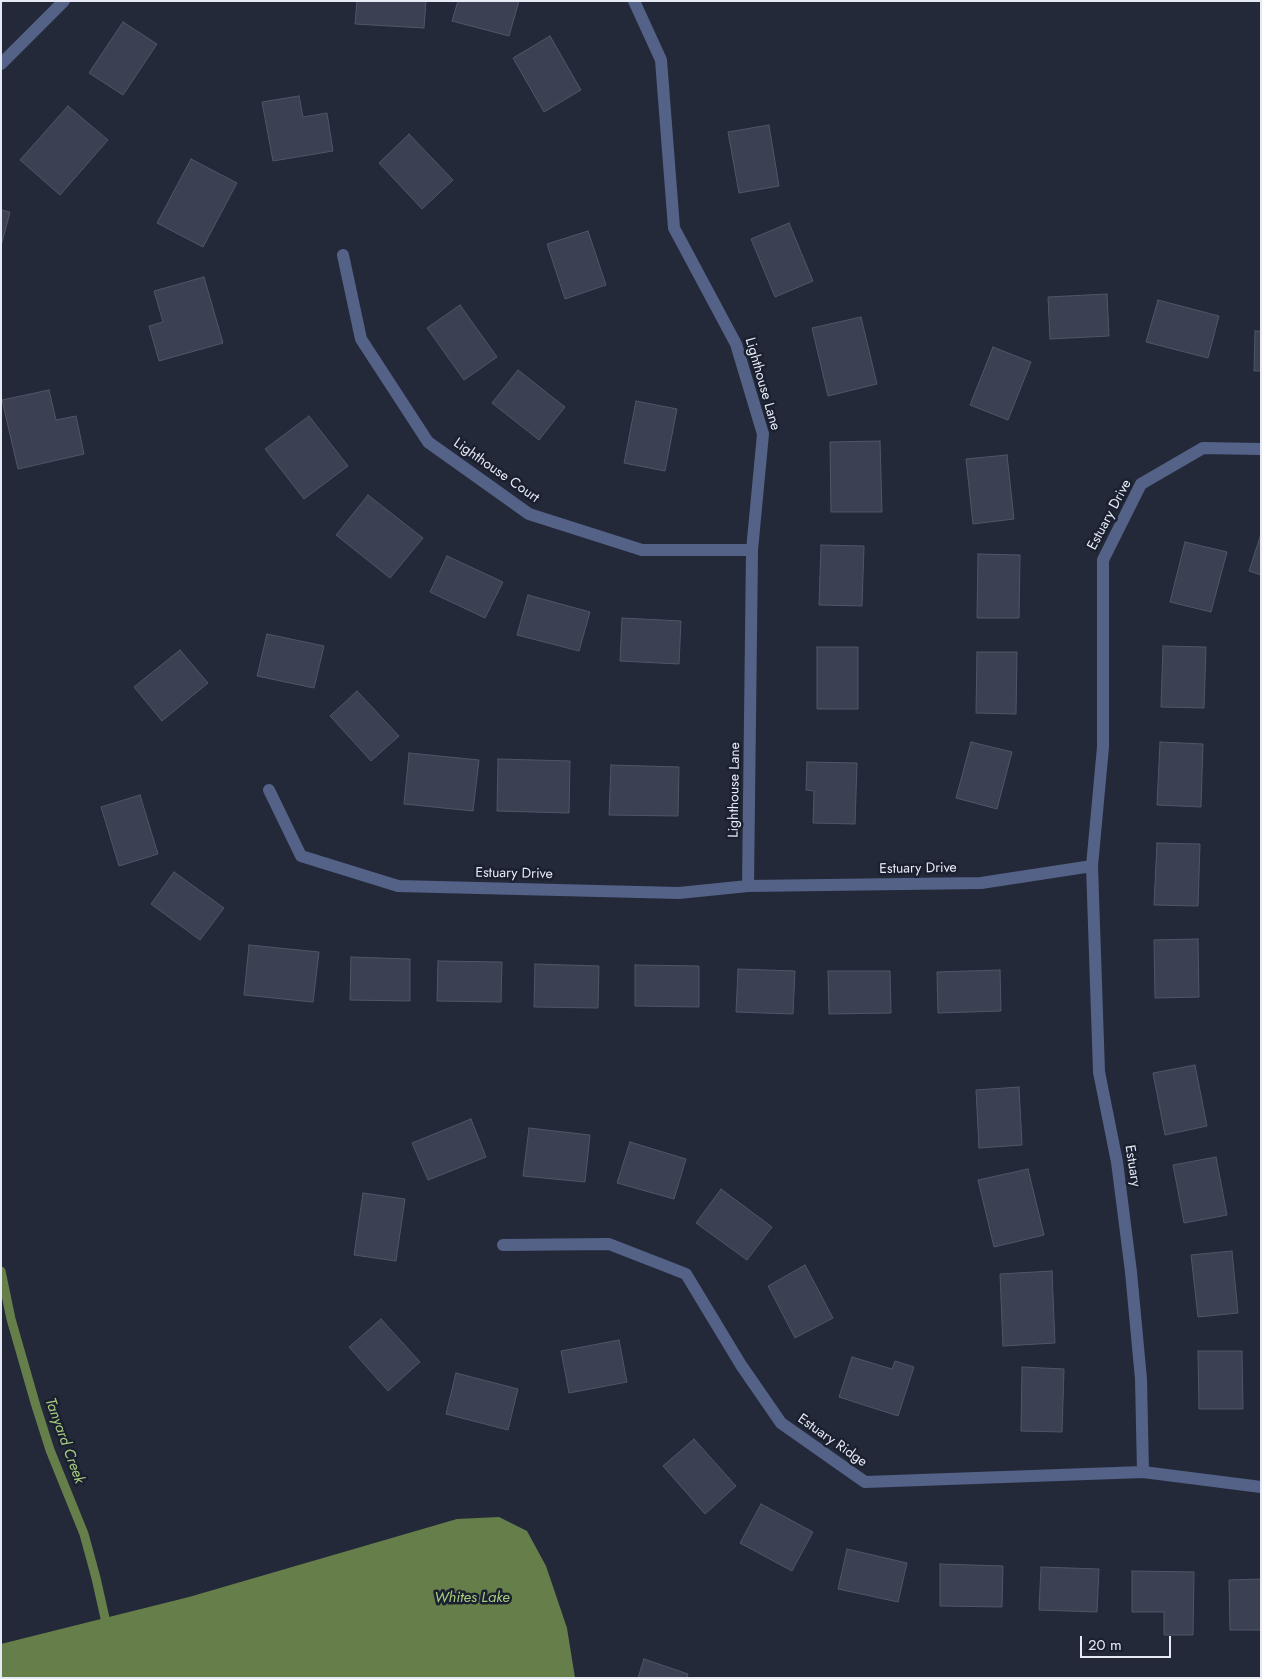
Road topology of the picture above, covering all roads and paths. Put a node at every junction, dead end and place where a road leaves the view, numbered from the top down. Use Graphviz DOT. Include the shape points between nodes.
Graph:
graph roads {
  1 [pos="64,1"];
  2 [pos="634,1"];
  3 [pos="1,64"];
  4 [pos="343,255"];
  5 [pos="1261,449"];
  6 [pos="752,550"];
  7 [pos="269,790"];
  8 [pos="1092,866"];
  9 [pos="748,886"];
  10 [pos="503,1245"];
  11 [pos="1143,1472"];
  12 [pos="1261,1487"];
  1 -- 3 [label="street"];
  2 -- 6 [label="street, Lighthouse Lane" via="661,60 674,228 736,344 763,434"];
  4 -- 6 [label="street, Lighthouse Court" via="361,339 428,442 528,514 642,550"];
  5 -- 8 [label="street, Estuary Drive" via="1203,448 1141,484 1102,560 1102,747"];
  6 -- 9 [label="street, Lighthouse Lane"];
  7 -- 9 [label="street, Estuary Drive" via="301,856 398,886 679,893"];
  8 -- 9 [label="street, Estuary Drive" via="981,883"];
  8 -- 11 [label="street, Estuary" via="1099,1072 1117,1162 1131,1272 1141,1379"];
  10 -- 11 [label="street, Estuary Ridge" via="609,1244 686,1274 741,1365 781,1423 865,1482"];
  11 -- 12 [label="street, Estuary Ridge"];
}
